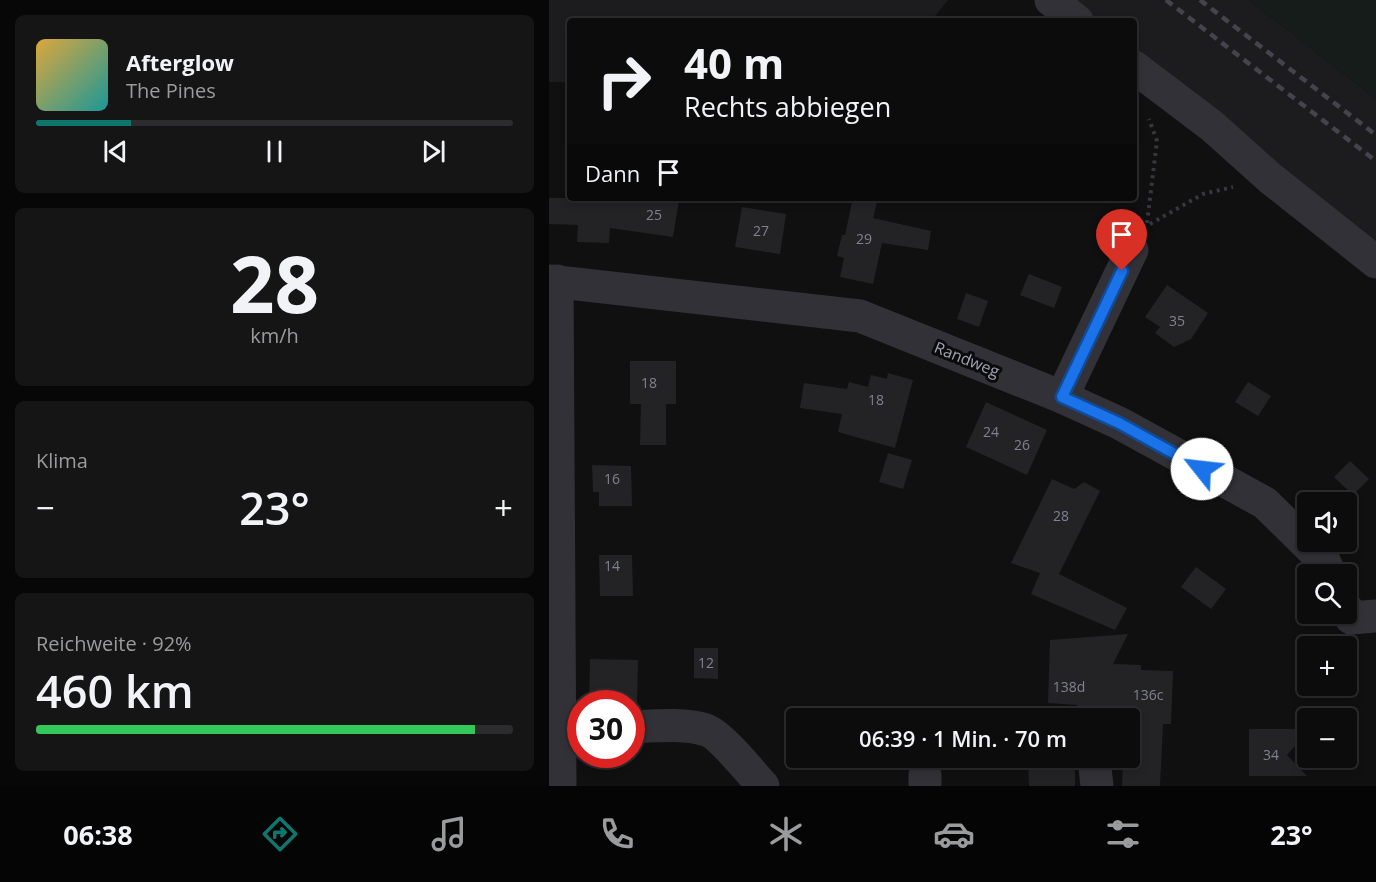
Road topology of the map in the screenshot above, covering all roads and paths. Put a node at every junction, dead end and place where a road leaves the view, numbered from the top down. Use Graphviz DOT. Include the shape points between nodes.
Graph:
graph roads {
  1 [pos="1051,0"];
  2 [pos="1073,18"];
  3 [pos="1137,69"];
  4 [pos="1145,110"];
  5 [pos="1270,178"];
  6 [pos="1133,250"];
  7 [pos="1376,262"];
  8 [pos="553,281"];
  9 [pos="1062,397"];
  10 [pos="1325,564"];
  11 [pos="1376,616"];
  12 [pos="1357,618"];
  13 [pos="568,690"];
  14 [pos="645,726"];
  15 [pos="567,747"];
  16 [pos="1095,768"];
  17 [pos="560,786"];
  18 [pos="762,786"];
  19 [pos="1097,786"];
  1 -- 2 [label="street"];
  3 -- 5 [label="street" via="1212,126"];
  4 -- 5 [label="path" via="1157,141 1147,226 1203,194"];
  5 -- 7 [label="street"];
  6 -- 9 [label="street"];
  8 -- 9 [label="street, Randweg" via="860,316"];
  8 -- 13 [label="street"];
  9 -- 10 [label="street, Randweg" via="1119,423 1265,503"];
  11 -- 12 [label="street"];
  14 -- 18 [label="street" via="708,730"];
  15 -- 17 [label="street"];
  16 -- 19 [label="street"];
}
